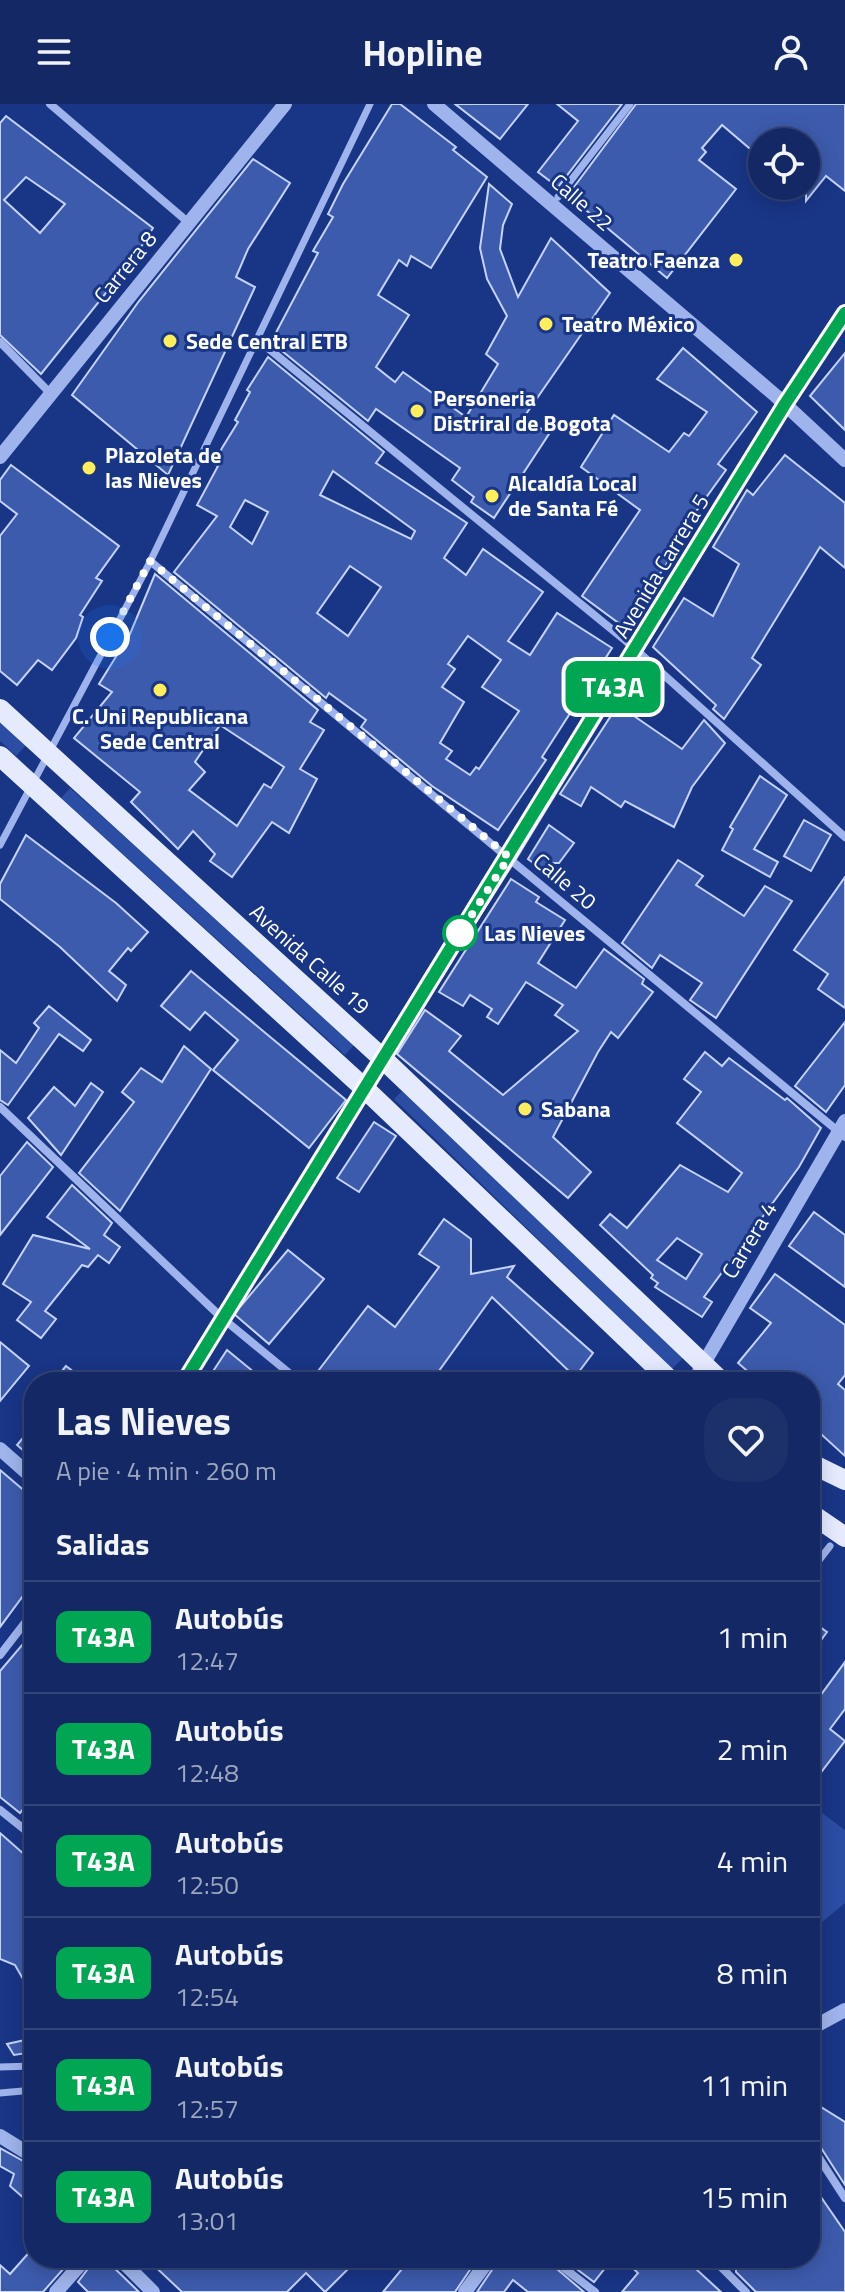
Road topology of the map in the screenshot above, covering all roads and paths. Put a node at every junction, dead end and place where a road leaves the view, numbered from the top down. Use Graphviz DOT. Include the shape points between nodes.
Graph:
graph roads {
  1 [pos="50,104"];
  2 [pos="285,104"];
  3 [pos="370,104"];
  4 [pos="434,104"];
  5 [pos="630,104"];
  6 [pos="558,197"];
  7 [pos="189,223"];
  8 [pos="845,313"];
  9 [pos="258,340"];
  10 [pos="0,342"];
  11 [pos="51,394"];
  12 [pos="785,404"];
  13 [pos="0,457"];
  14 [pos="845,460"];
  15 [pos="150,561"];
  16 [pos="636,650"];
  17 [pos="0,709"];
  18 [pos="49,754"];
  19 [pos="0,756"];
  20 [pos="33,785"];
  21 [pos="845,837"];
  22 [pos="0,845"];
  23 [pos="509,857"];
  24 [pos="381,1057"];
  25 [pos="363,1087"];
  26 [pos="0,1107"];
  27 [pos="843,1130"];
  28 [pos="221,1317"];
  29 [pos="703,1363"];
  30 [pos="190,1372"];
  31 [pos="288,1372"];
  32 [pos="662,1372"];
  33 [pos="698,1372"];
  34 [pos="712,1372"];
  35 [pos="0,1449"];
  36 [pos="820,1468"];
  37 [pos="24,1470"];
  38 [pos="845,1480"];
  39 [pos="820,1524"];
  40 [pos="837,1542"];
  41 [pos="820,1561"];
  42 [pos="24,1624"];
  43 [pos="0,1655"];
  44 [pos="0,1810"];
  45 [pos="24,1829"];
  46 [pos="845,2010"];
  47 [pos="820,2024"];
  48 [pos="24,2066"];
  49 [pos="0,2067"];
  50 [pos="24,2091"];
  51 [pos="0,2093"];
  52 [pos="0,2136"];
  53 [pos="24,2151"];
  54 [pos="820,2159"];
  55 [pos="845,2198"];
  56 [pos="77,2268"];
  57 [pos="129,2268"];
  58 [pos="483,2268"];
  59 [pos="564,2268"];
  60 [pos="722,2268"];
  61 [pos="56,2292"];
  62 [pos="153,2292"];
  63 [pos="465,2292"];
  64 [pos="595,2292"];
  65 [pos="746,2292"];
  1 -- 7 [label="street"];
  2 -- 7 [label="street, Carrera 8"];
  3 -- 9 [label="street"];
  4 -- 12 [label="street, Calle 22"];
  5 -- 6 [label="street"];
  7 -- 11 [label="street, Carrera 8"];
  8 -- 12 [label="main road, Avenida Carrera 5"];
  9 -- 15 [label="street"];
  9 -- 16 [label="street"];
  10 -- 11 [label="street"];
  11 -- 13 [label="street, Carrera 8"];
  12 -- 14 [label="street, Calle 22"];
  12 -- 16 [label="main road, Avenida Carrera 5"];
  15 -- 18 [label="street"];
  15 -- 23 [label="street, Calle 20"];
  16 -- 21 [label="street"];
  16 -- 23 [label="main road, Avenida Carrera 5"];
  17 -- 18 [label="main road, Avenida Calle 19"];
  18 -- 20 [label="street"];
  18 -- 24 [label="main road, Avenida Calle 19"];
  19 -- 20 [label="main road"];
  20 -- 22 [label="street"];
  20 -- 25 [label="main road"];
  23 -- 24 [label="main road, Avenida Carrera 5"];
  23 -- 27 [label="street, Calle 20"];
  24 -- 25 [label="main road, Avenida Carrera 5"];
  24 -- 29 [label="main road, Avenida Calle 19"];
  25 -- 28 [label="street"];
  25 -- 32 [label="main road"];
  26 -- 28 [label="street"];
  27 -- 29 [label="street, Carrera 4"];
  28 -- 30 [label="street"];
  28 -- 31 [label="street"];
  29 -- 33 [label="street, Carrera 4"];
  29 -- 34 [label="main road, Avenida Calle 19"];
  35 -- 37 [label="street"];
  36 -- 38 [label="main road"];
  39 -- 40 [label="main road"];
  40 -- 41 [label="street"];
  42 -- 43 [label="street"];
  44 -- 45 [label="street"];
  46 -- 47 [label="street"];
  48 -- 49 [label="street"];
  50 -- 51 [label="street"];
  52 -- 53 [label="street"];
  54 -- 55 [label="street"];
  56 -- 61 [label="street"];
  57 -- 62 [label="street"];
  58 -- 63 [label="street"];
  59 -- 64 [label="street"];
  60 -- 65 [label="street"];
}
